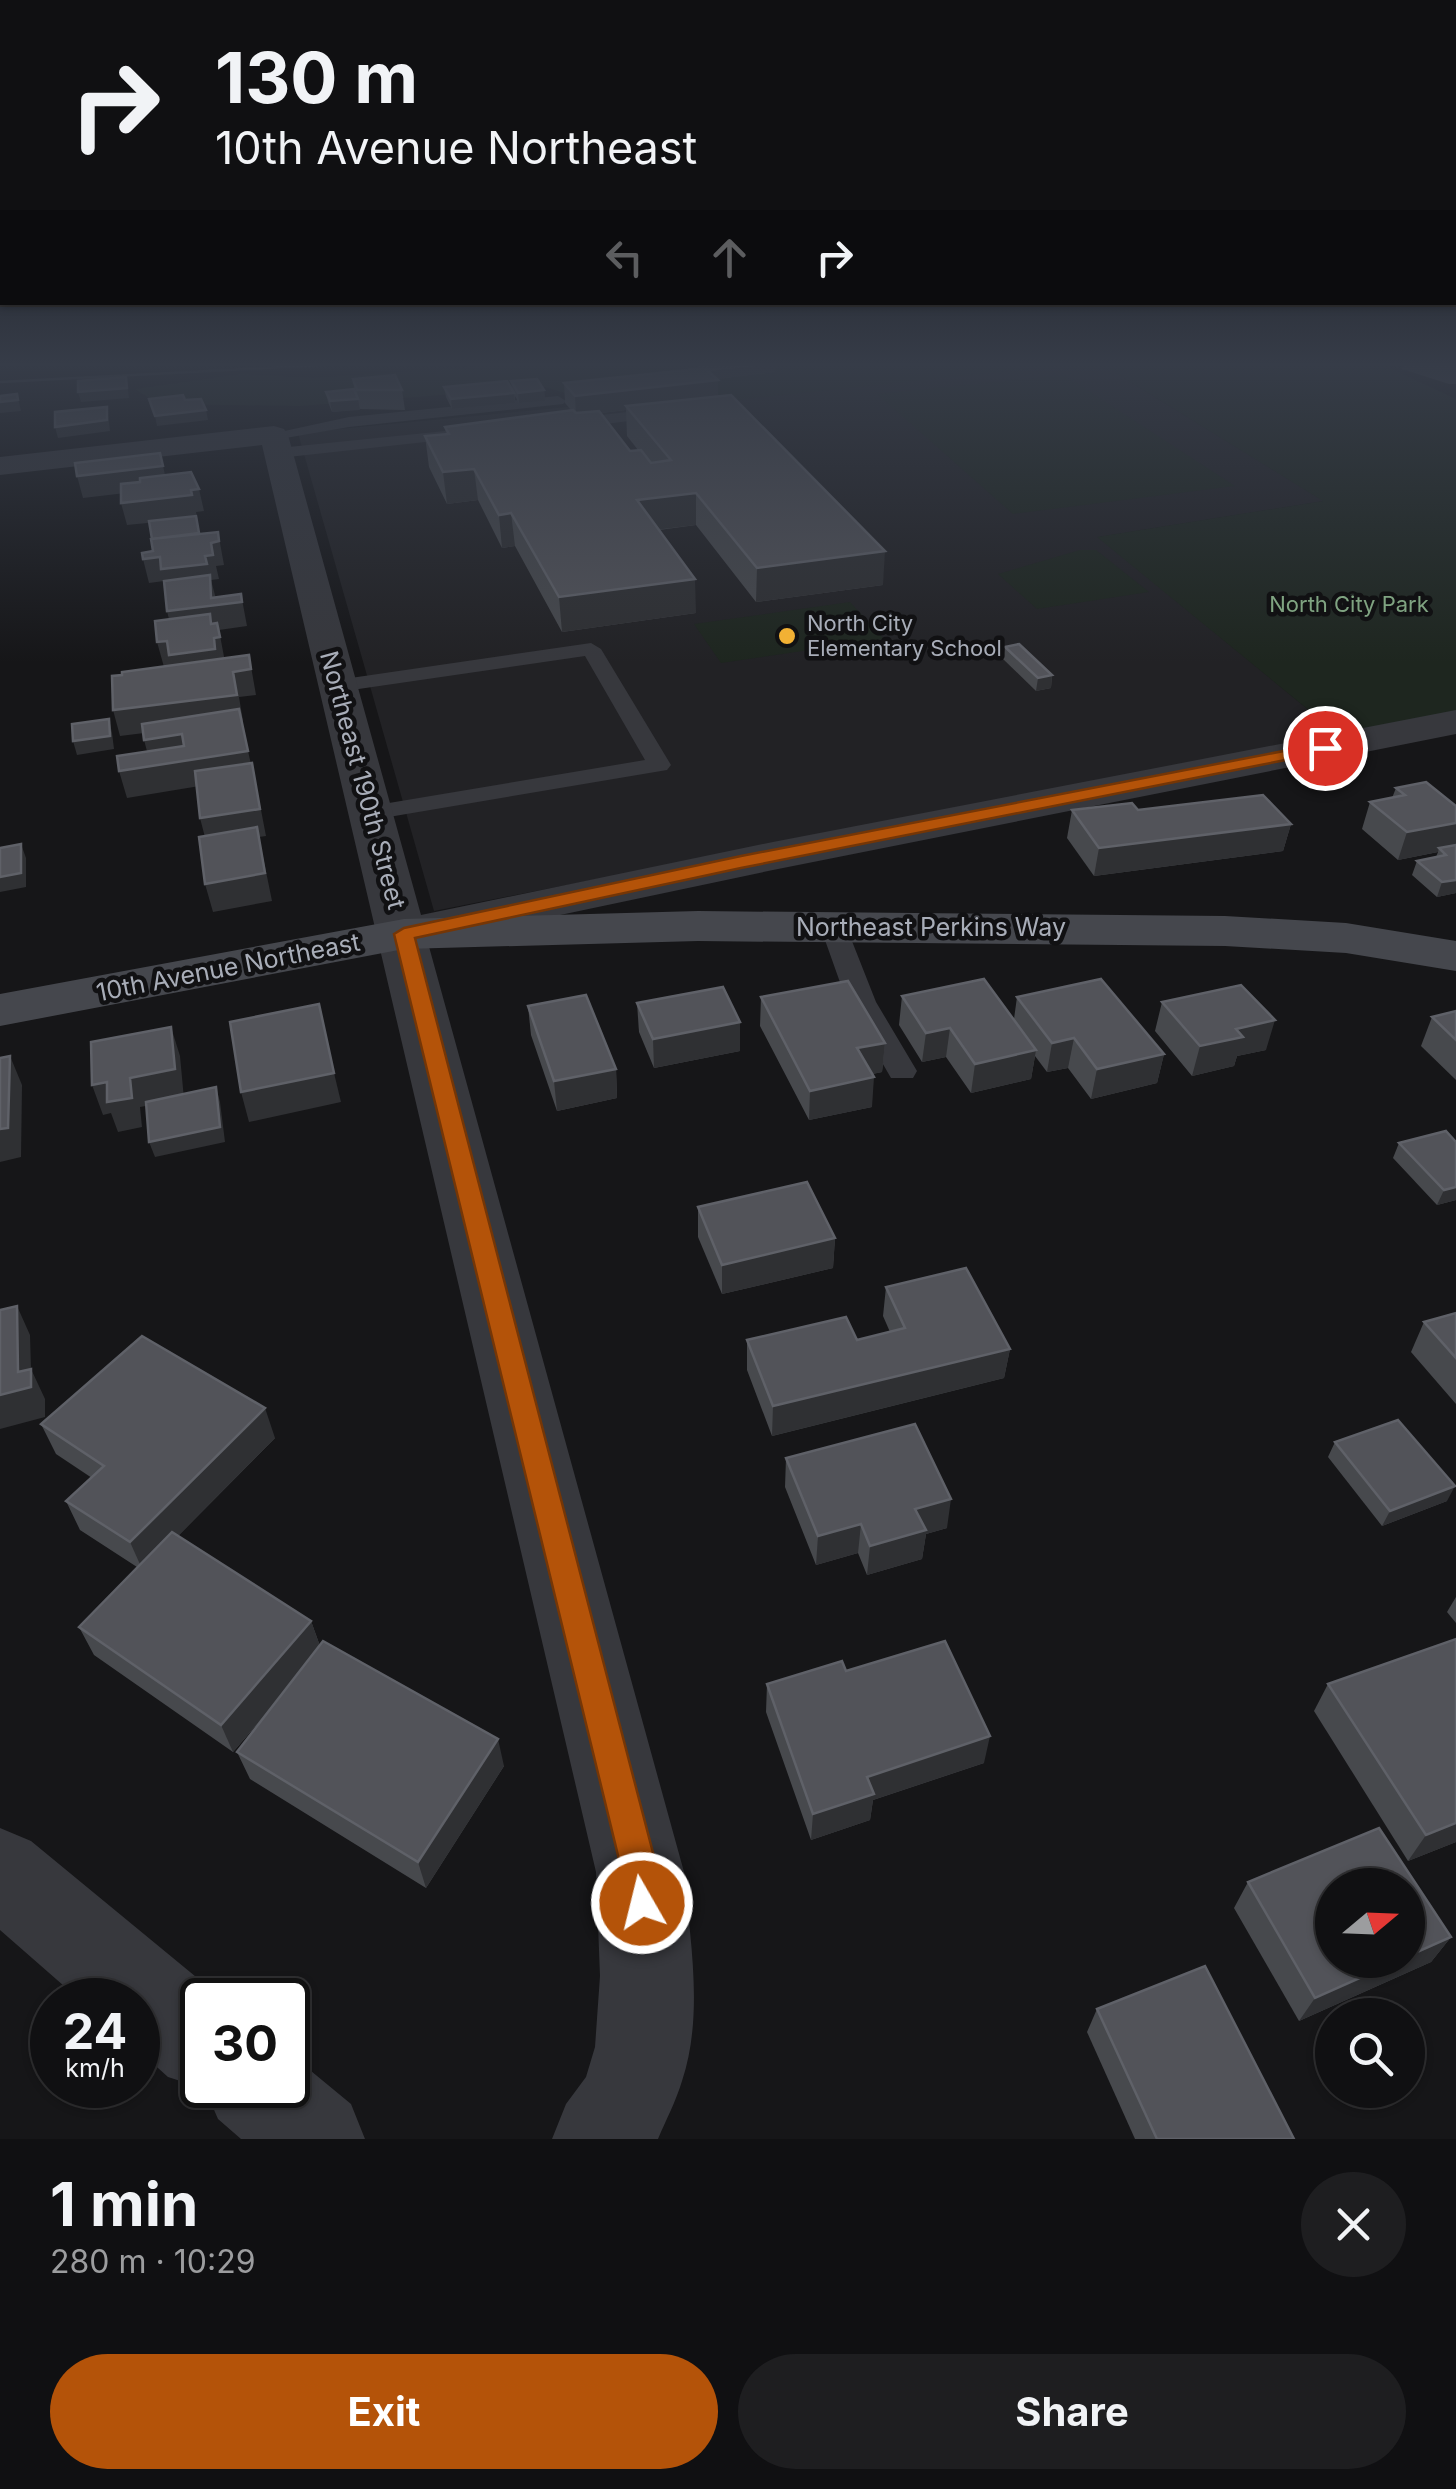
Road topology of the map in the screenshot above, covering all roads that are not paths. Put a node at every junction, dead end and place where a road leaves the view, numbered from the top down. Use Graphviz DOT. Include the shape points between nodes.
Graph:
graph roads {
  1 [pos="27,464"];
  2 [pos="281,464"];
  3 [pos="0,466"];
  4 [pos="338,686"];
  5 [pos="1456,722"];
  6 [pos="370,813"];
  7 [pos="832,926"];
  8 [pos="404,934"];
  9 [pos="1448,950"];
  10 [pos="0,1010"];
  11 [pos="902,1071"];
  12 [pos="0,1872"];
  13 [pos="180,2024"];
  14 [pos="279,2108"];
  15 [pos="611,2128"];
  16 [pos="316,2139"];
  1 -- 3 [label="street"];
  2 -- 4 [label="street, Northeast 190th Street"];
  4 -- 6 [label="street, Northeast 190th Street"];
  4 -- 6 [label="lane" via="591,649 660,765"];
  5 -- 8 [label="street, 10th Avenue Northeast"];
  6 -- 8 [label="street, Northeast 190th Street"];
  7 -- 8 [label="main road, Northeast Perkins Way"];
  7 -- 9 [label="main road, Northeast Perkins Way" via="1225,931"];
  7 -- 11 [label="lane" via="853,990"];
  8 -- 10 [label="main road, 10th Avenue Northeast"];
  8 -- 15 [label="street, Northeast 190th Street" via="640,1872 644,2042"];
  12 -- 13 [label="street"];
  14 -- 16 [label="street"];
}
